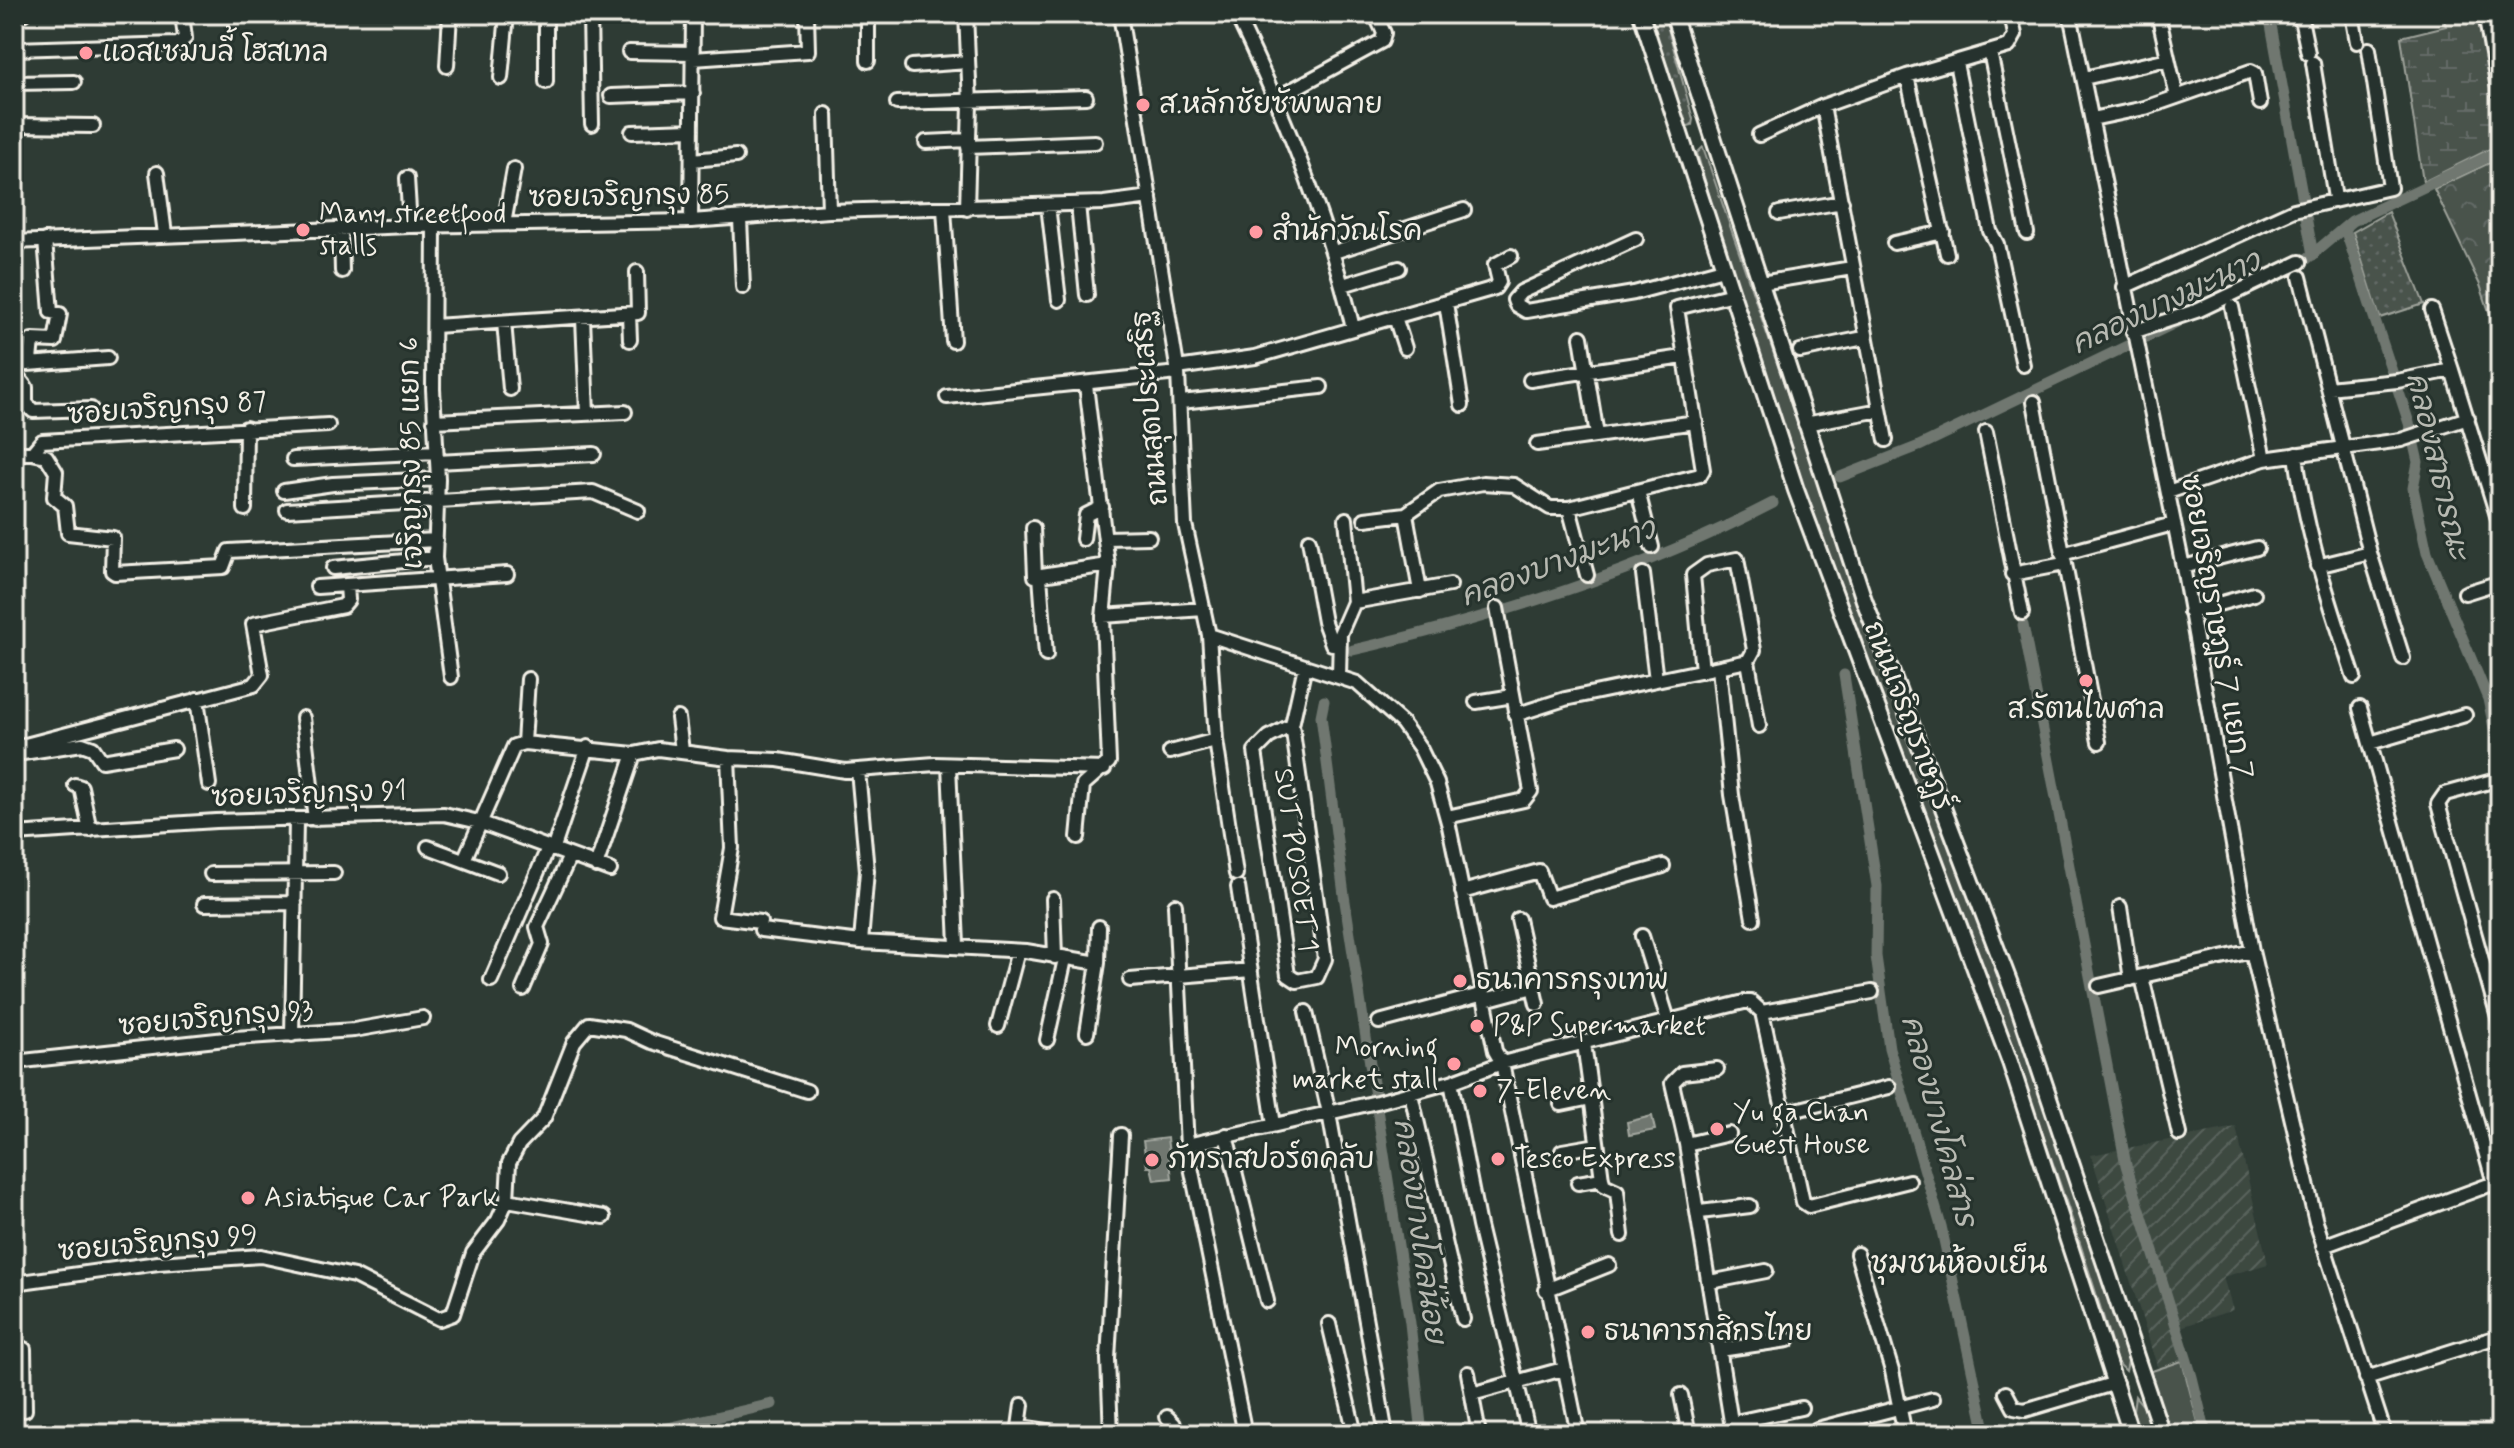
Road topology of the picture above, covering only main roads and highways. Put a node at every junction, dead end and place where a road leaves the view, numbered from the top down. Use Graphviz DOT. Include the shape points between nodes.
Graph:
graph roads {
  1 [pos="1641,14"];
  2 [pos="1673,14"];
  3 [pos="1709,126"];
  4 [pos="1683,137"];
  5 [pos="2138,1357"];
  6 [pos="2114,1376"];
  7 [pos="2151,1398"];
  8 [pos="2123,1409"];
  9 [pos="2131,1434"];
  10 [pos="2162,1434"];
  1 -- 4 [label="main road, ถนนเจริญราษฎร์"];
  2 -- 3 [label="main road, ถนนเจริญราษฎร์"];
  3 -- 4 [label="main road"];
  3 -- 5 [label="main road, ถนนเจริญราษฎร์" via="1864,600 2018,1005"];
  4 -- 6 [label="main road, ถนนเจริญราษฎร์" via="1831,588 2006,1050"];
  5 -- 6 [label="main road" via="2124,1376"];
  5 -- 7 [label="main road, ถนนเจริญราษฎร์"];
  6 -- 8 [label="main road, ถนนเจริญราษฎร์"];
  7 -- 8 [label="main road" via="2134,1391 2127,1394"];
  7 -- 10 [label="main road, ถนนเจริญราษฎร์"];
  8 -- 9 [label="main road, ถนนเจริญราษฎร์"];
}
